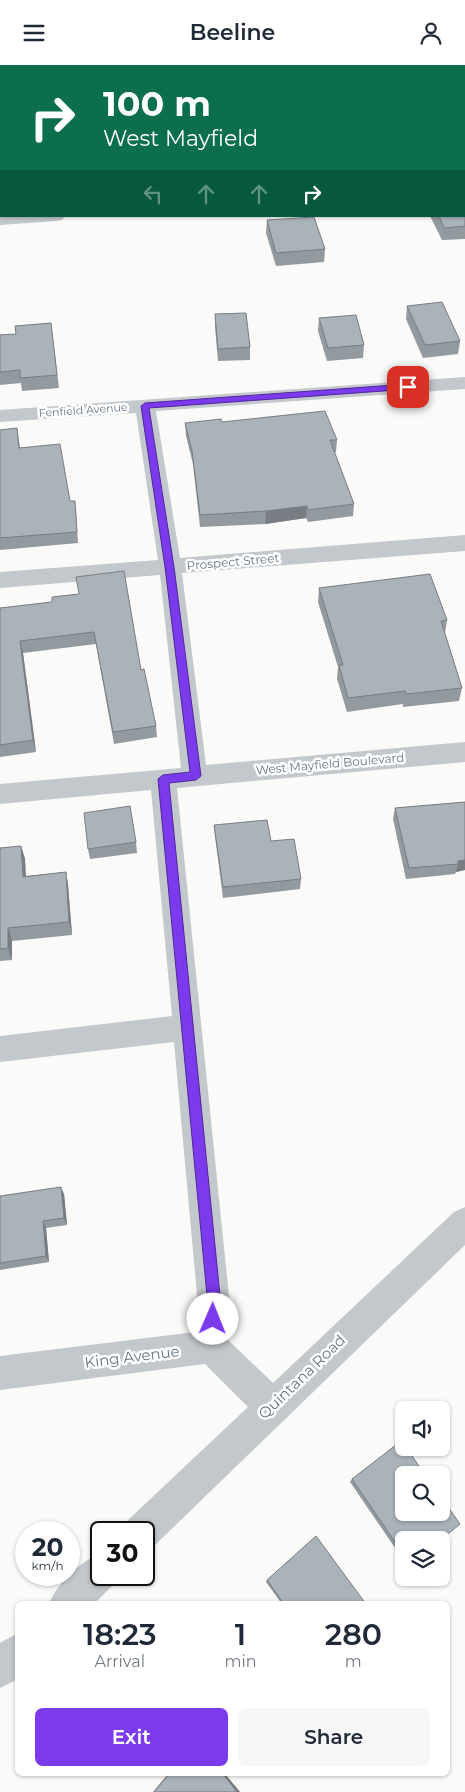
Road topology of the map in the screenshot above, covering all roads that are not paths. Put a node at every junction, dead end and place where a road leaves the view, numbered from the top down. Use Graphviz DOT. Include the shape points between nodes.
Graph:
graph roads {
  1 [pos="42,217"];
  2 [pos="0,220"];
  3 [pos="465,383"];
  4 [pos="145,406"];
  5 [pos="0,416"];
  6 [pos="465,543"];
  7 [pos="170,567"];
  8 [pos="0,580"];
  9 [pos="465,752"];
  10 [pos="196,776"];
  11 [pos="163,779"];
  12 [pos="0,794"];
  13 [pos="187,1027"];
  14 [pos="0,1049"];
  15 [pos="465,1223"];
  16 [pos="211,1347"];
  17 [pos="0,1373"];
  18 [pos="272,1406"];
  19 [pos="153,1521"];
  20 [pos="90,1582"];
  21 [pos="71,1601"];
  22 [pos="15,1655"];
  23 [pos="0,1669"];
  1 -- 2 [label="street"];
  3 -- 4 [label="street, Fenfield Avenue"];
  4 -- 5 [label="street, Fenfield Avenue"];
  4 -- 7 [label="street"];
  6 -- 7 [label="street, Prospect Street"];
  7 -- 8 [label="street, Prospect Street"];
  7 -- 10 [label="street"];
  9 -- 10 [label="street, West Mayfield Boulevard"];
  10 -- 11 [label="street, West Mayfield Boulevard"];
  11 -- 12 [label="street"];
  11 -- 13 [label="street"];
  13 -- 14 [label="street"];
  13 -- 16 [label="street" via="214,1306"];
  15 -- 18 [label="street, Quintana Road"];
  16 -- 17 [label="street, King Avenue"];
  16 -- 18 [label="street"];
  18 -- 19 [label="street, Quintana Road"];
  20 -- 21 [label="street"];
  22 -- 23 [label="street"];
}
